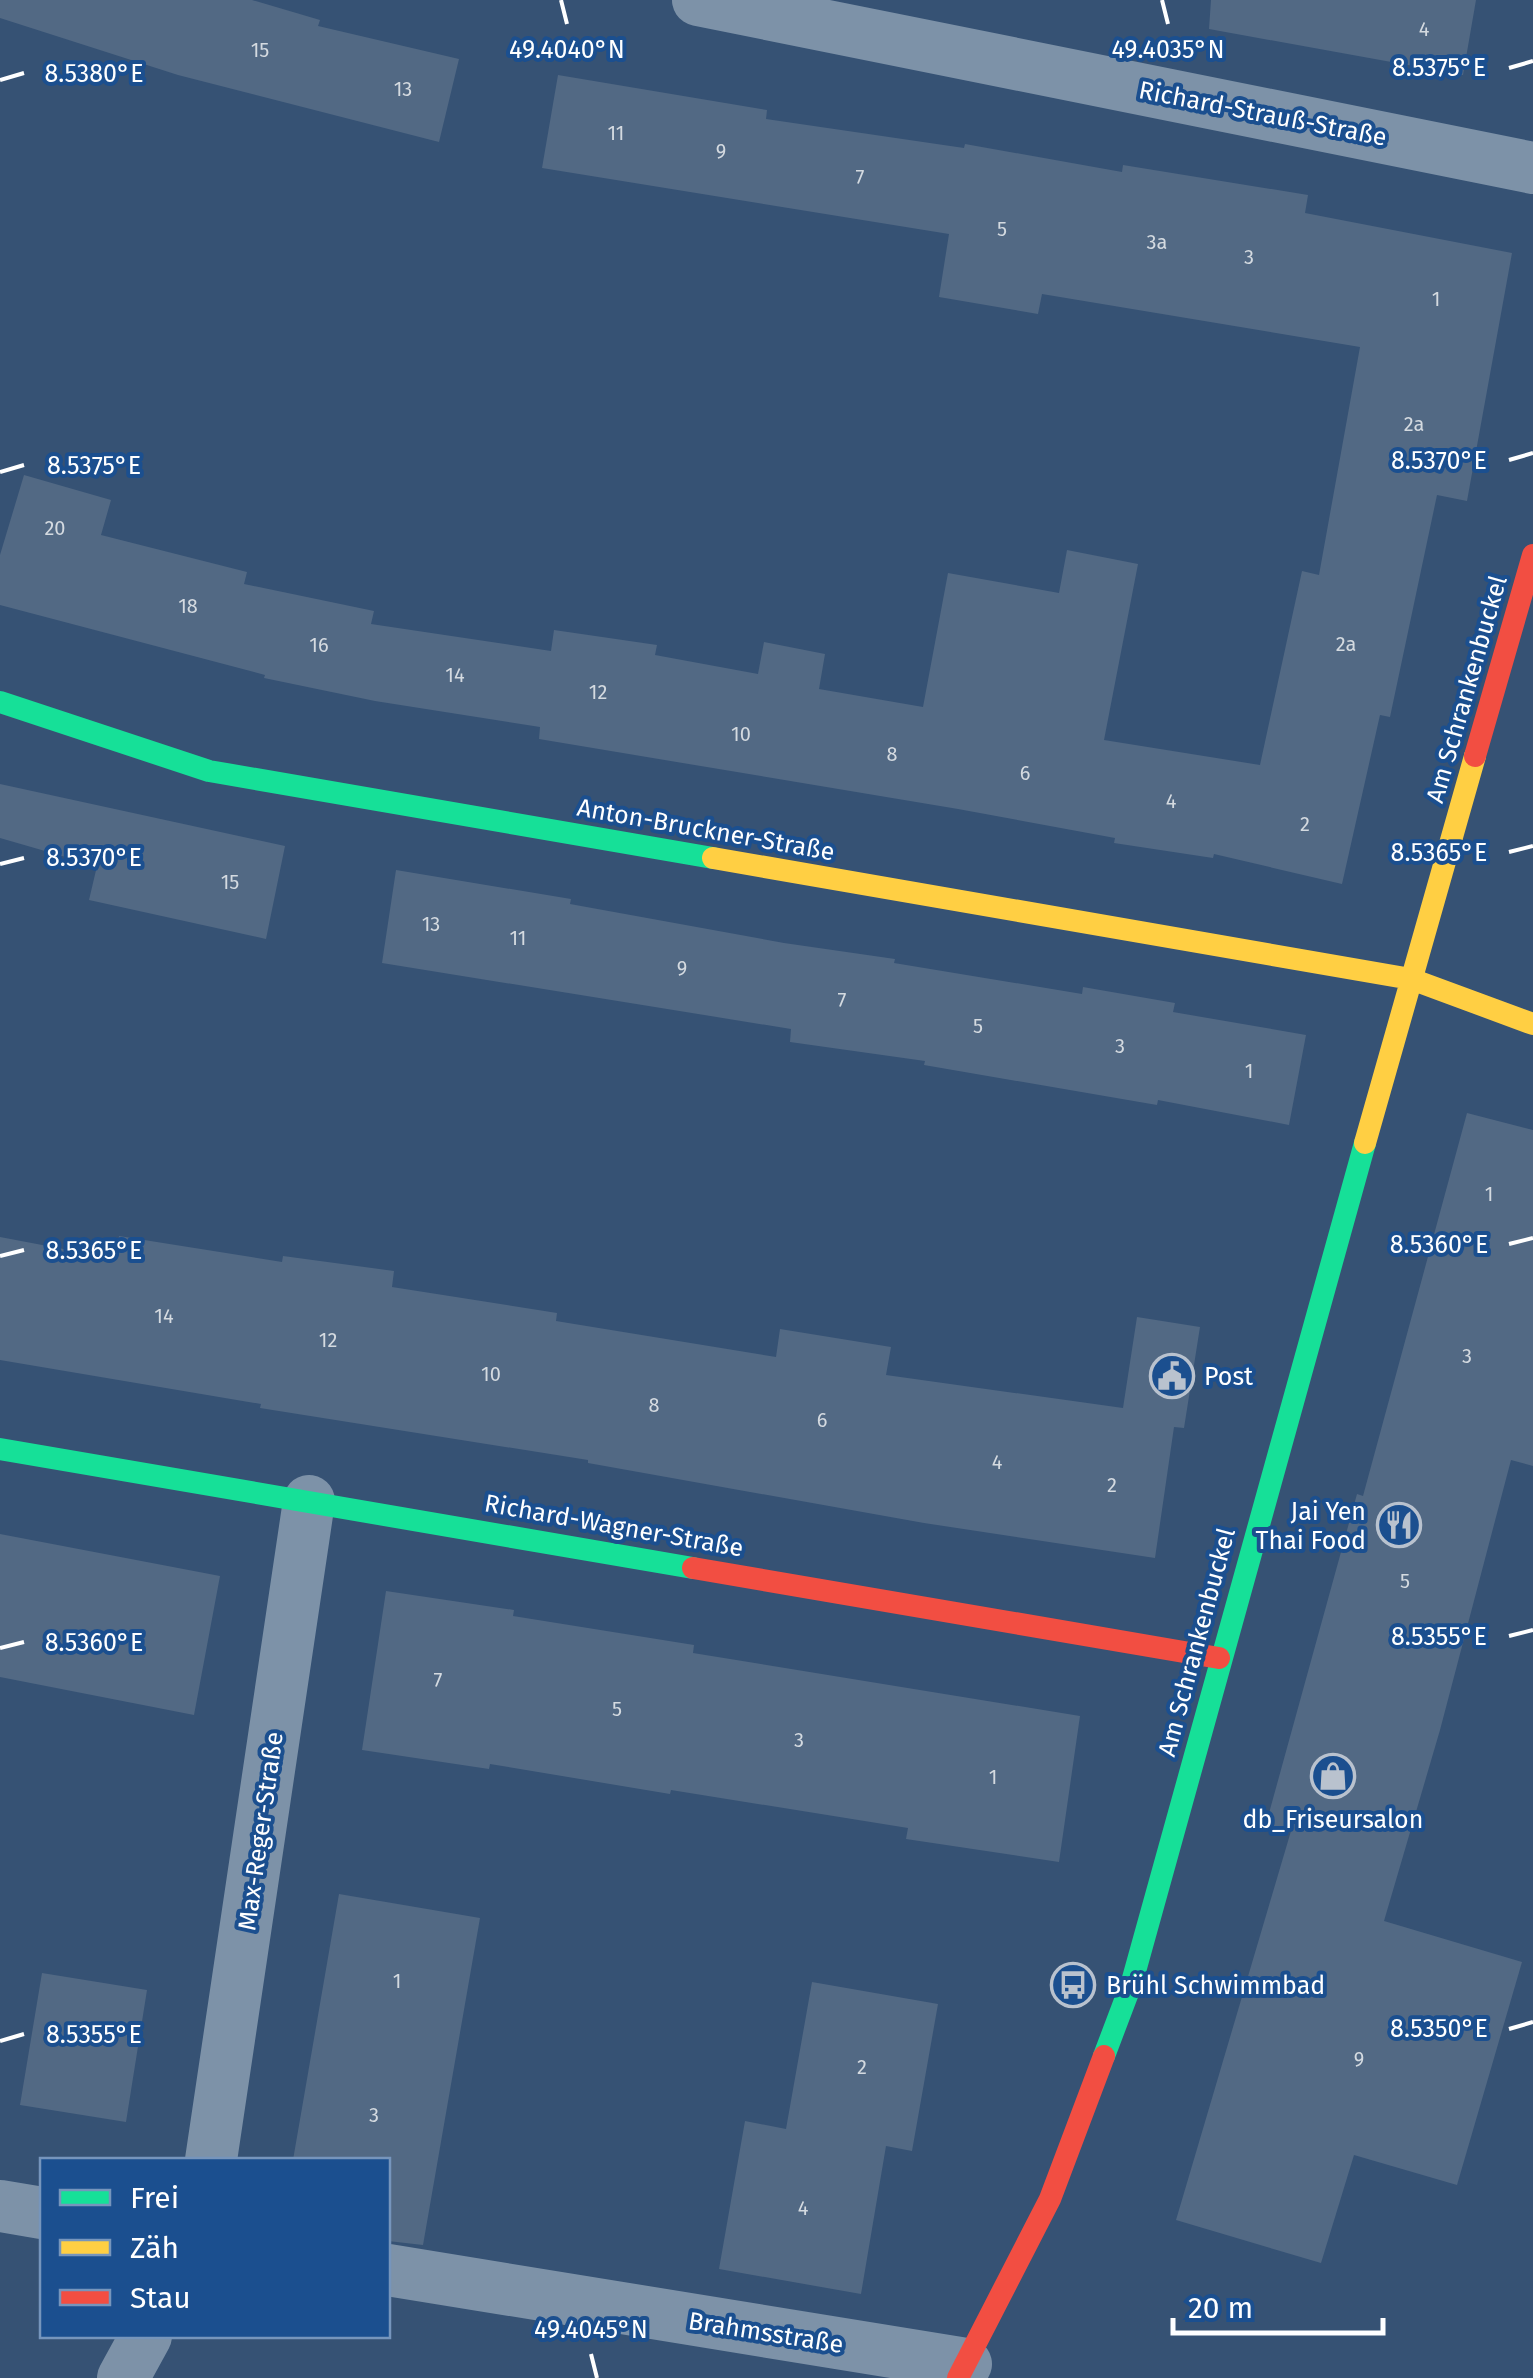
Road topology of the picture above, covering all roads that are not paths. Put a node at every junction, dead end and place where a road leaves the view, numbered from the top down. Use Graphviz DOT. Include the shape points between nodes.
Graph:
graph roads {
  1 [pos="698,0"];
  2 [pos="1533,168"];
  3 [pos="1533,554"];
  4 [pos="0,702"];
  5 [pos="1411,979"];
  6 [pos="1533,1024"];
  7 [pos="0,1449"];
  8 [pos="309,1500"];
  9 [pos="1219,1658"];
  10 [pos="211,2158"];
  11 [pos="0,2206"];
  12 [pos="40,2213"];
  13 [pos="390,2270"];
  14 [pos="145,2338"];
  15 [pos="962,2371"];
  16 [pos="123,2378"];
  1 -- 2 [label="street, Richard-Strauß-Straße"];
  3 -- 5 [label="street, Am Schrankenbuckel"];
  4 -- 5 [label="street, Anton-Bruckner-Straße" via="208,770"];
  5 -- 6 [label="street, Anton-Bruckner-Straße"];
  5 -- 9 [label="street, Am Schrankenbuckel"];
  7 -- 8 [label="street, Richard-Wagner-Straße"];
  8 -- 9 [label="street, Richard-Wagner-Straße"];
  8 -- 10 [label="street, Max-Reger-Straße"];
  9 -- 15 [label="street, Am Schrankenbuckel" via="1132,1982 1050,2198"];
  11 -- 12 [label="street"];
  13 -- 15 [label="street, Brahmsstraße"];
  14 -- 16 [label="street"];
}
